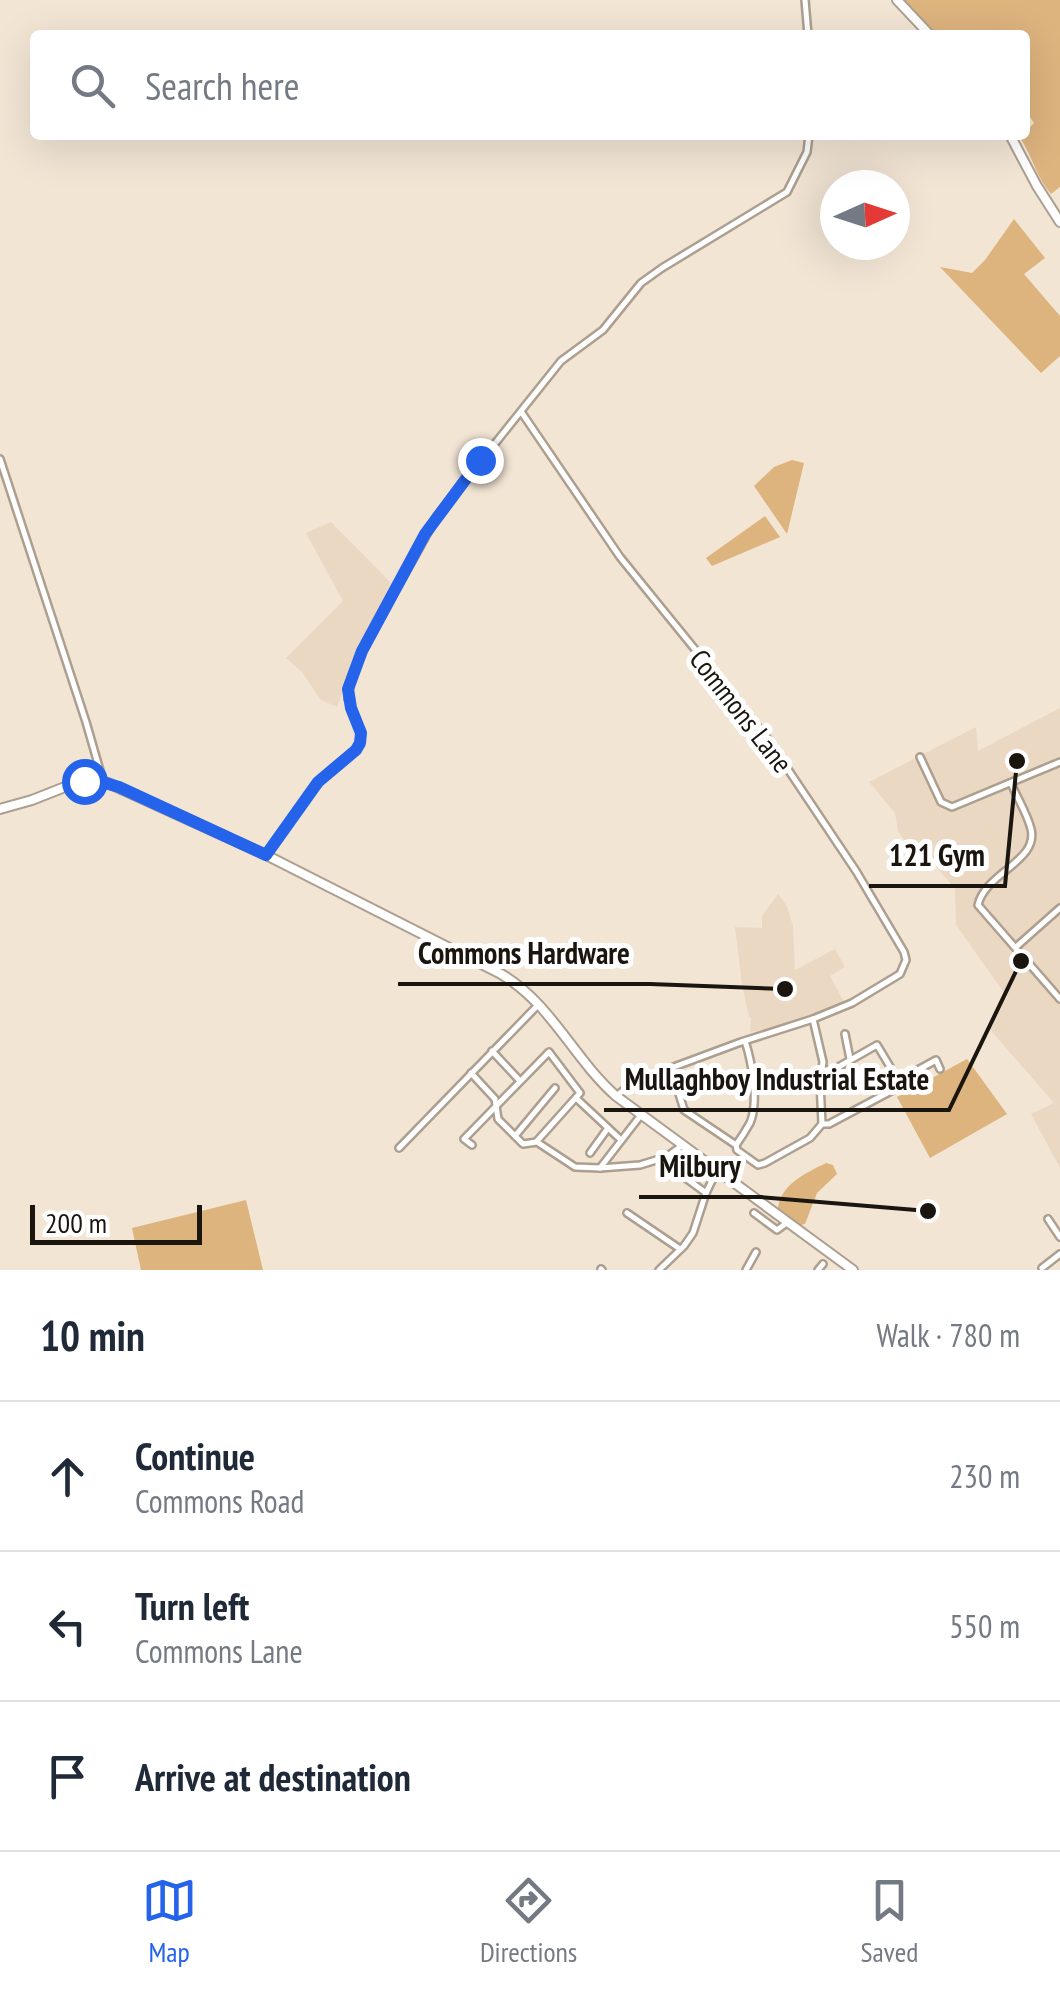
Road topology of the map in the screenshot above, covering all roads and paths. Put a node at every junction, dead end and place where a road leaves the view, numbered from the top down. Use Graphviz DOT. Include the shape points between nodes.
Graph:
graph roads {
  1 [pos="806,0"];
  2 [pos="897,0"];
  3 [pos="808,30"];
  4 [pos="925,30"];
  5 [pos="808,140"];
  6 [pos="1013,140"];
  7 [pos="1060,222"];
  8 [pos="522,413"];
  9 [pos="0,459"];
  10 [pos="920,757"];
  11 [pos="1060,762"];
  12 [pos="102,782"];
  13 [pos="1011,783"];
  14 [pos="0,809"];
  15 [pos="266,855"];
  16 [pos="1060,908"];
  17 [pos="1016,947"];
  18 [pos="1060,998"];
  19 [pos="539,1004"];
  20 [pos="813,1020"];
  21 [pos="845,1034"];
  22 [pos="744,1041"];
  23 [pos="492,1052"];
  24 [pos="850,1059"];
  25 [pos="940,1068"];
  26 [pos="823,1070"];
  27 [pos="471,1073"];
  28 [pos="520,1082"];
  29 [pos="676,1084"];
  30 [pos="901,1085"];
  31 [pos="555,1088"];
  32 [pos="616,1096"];
  33 [pos="576,1098"];
  34 [pos="496,1106"];
  35 [pos="641,1115"];
  36 [pos="822,1124"];
  37 [pos="608,1128"];
  38 [pos="515,1136"];
  39 [pos="622,1140"];
  40 [pos="536,1142"];
  41 [pos="472,1145"];
  42 [pos="683,1145"];
  43 [pos="736,1145"];
  44 [pos="398,1148"];
  45 [pos="590,1153"];
  46 [pos="668,1165"];
  47 [pos="600,1168"];
  48 [pos="717,1170"];
  49 [pos="706,1193"];
  50 [pos="754,1212"];
  51 [pos="627,1213"];
  52 [pos="1048,1219"];
  53 [pos="788,1222"];
  54 [pos="1060,1237"];
  55 [pos="680,1249"];
  56 [pos="756,1252"];
  57 [pos="1060,1254"];
  58 [pos="1042,1268"];
  59 [pos="659,1270"];
  60 [pos="746,1270"];
  61 [pos="852,1270"];
  1 -- 3 [label="street"];
  2 -- 4 [label="street"];
  5 -- 8 [label="street" via="787,192 641,284 603,330 561,362"];
  6 -- 7 [label="street"];
  8 -- 15 [label="street" via="437,516 362,651 348,689 361,733 356,750 318,782"];
  8 -- 20 [label="street, Commons Lane" via="622,560 766,738 904,952 900,974"];
  9 -- 12 [label="street"];
  10 -- 13 [label="street" via="946,806"];
  11 -- 13 [label="street"];
  12 -- 14 [label="street" via="80,781"];
  12 -- 15 [label="street"];
  13 -- 17 [label="street" via="1030,842 986,886 978,906"];
  15 -- 19 [label="street" via="501,974"];
  16 -- 17 [label="street"];
  17 -- 18 [label="street"];
  19 -- 23 [label="street"];
  19 -- 32 [label="street"];
  20 -- 22 [label="street, Commons Lane"];
  20 -- 26 [label="street"];
  21 -- 24 [label="street"];
  22 -- 32 [label="street, Commons Lane" via="636,1081"];
  22 -- 43 [label="street" via="752,1062 752,1112"];
  23 -- 27 [label="street"];
  23 -- 28 [label="street"];
  24 -- 26 [label="street"];
  24 -- 30 [label="street" via="877,1045"];
  25 -- 30 [label="street" via="936,1060"];
  26 -- 36 [label="street"];
  27 -- 34 [label="street"];
  27 -- 44 [label="street"];
  28 -- 33 [label="street" via="549,1052 580,1093"];
  28 -- 34 [label="street"];
  29 -- 43 [label="street" via="684,1110"];
  30 -- 36 [label="street"];
  31 -- 38 [label="street"];
  32 -- 35 [label="street"];
  33 -- 37 [label="street"];
  33 -- 40 [label="street"];
  34 -- 38 [label="street" via="498,1119"];
  34 -- 41 [label="street" via="464,1139"];
  35 -- 39 [label="street"];
  35 -- 42 [label="street"];
  36 -- 43 [label="street" via="810,1138 758,1165"];
  37 -- 39 [label="street"];
  37 -- 45 [label="street"];
  38 -- 40 [label="street" via="523,1144"];
  39 -- 47 [label="street"];
  40 -- 47 [label="street" via="575,1167"];
  42 -- 47 [label="street" via="640,1165"];
  42 -- 48 [label="street"];
  46 -- 49 [label="street"];
  48 -- 49 [label="street"];
  48 -- 53 [label="street"];
  49 -- 55 [label="street" via="693,1233"];
  50 -- 53 [label="street" via="777,1230"];
  51 -- 55 [label="street"];
  52 -- 54 [label="street"];
  53 -- 61 [label="street"];
  55 -- 59 [label="street"];
  56 -- 60 [label="street"];
  57 -- 58 [label="street"];
}
